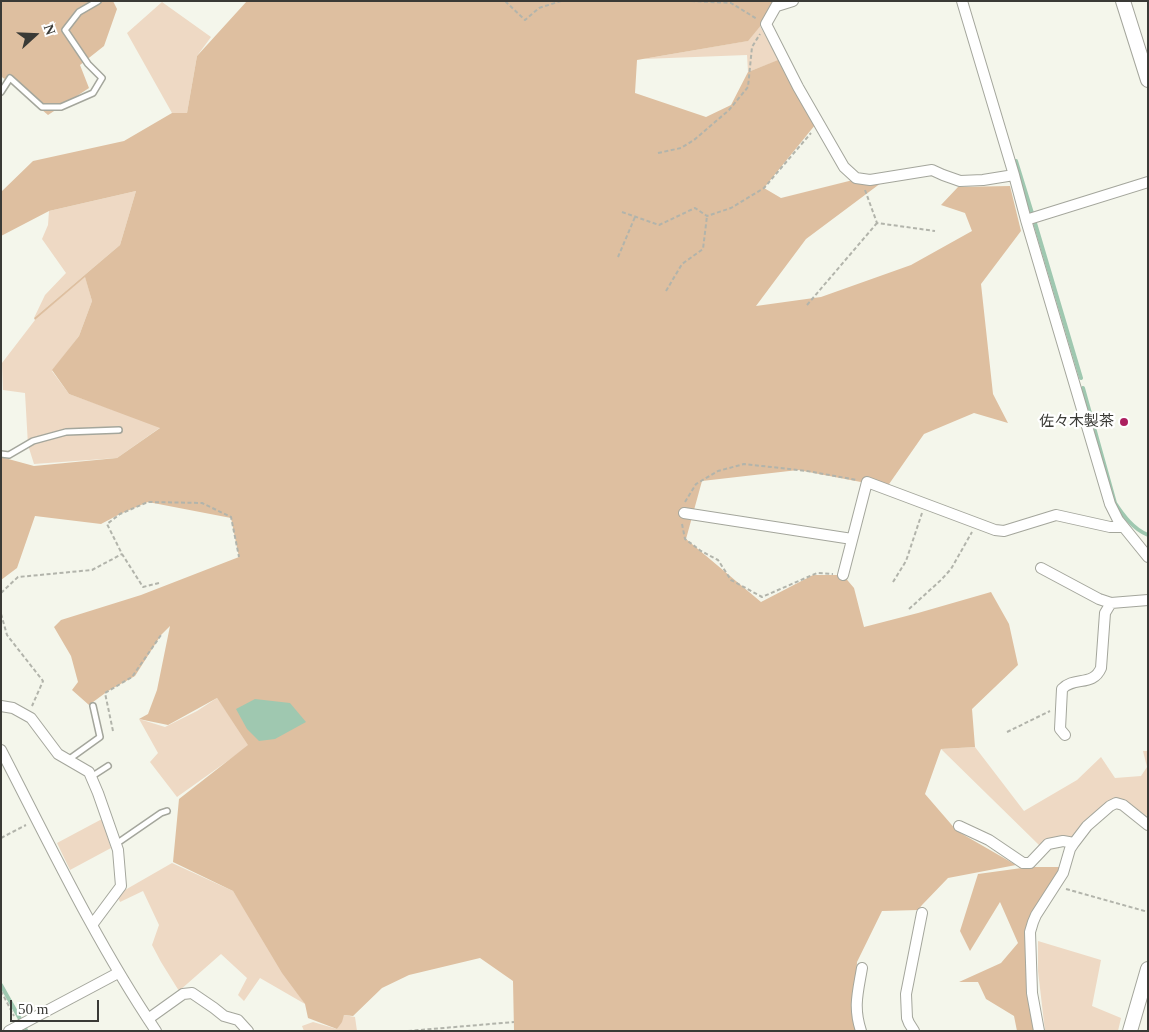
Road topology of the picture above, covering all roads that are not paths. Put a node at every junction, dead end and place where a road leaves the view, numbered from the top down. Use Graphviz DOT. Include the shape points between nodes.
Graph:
graph roads {
  1 [pos="98,1"];
  2 [pos="793,1"];
  3 [pos="962,1"];
  4 [pos="1123,1"];
  5 [pos="778,4"];
  6 [pos="1148,80"];
  7 [pos="1,92"];
  8 [pos="1014,175"];
  9 [pos="1148,182"];
  10 [pos="1026,220"];
  11 [pos="119,430"];
  12 [pos="1,454"];
  13 [pos="684,513"];
  14 [pos="1123,527"];
  15 [pos="852,539"];
  16 [pos="1148,557"];
  17 [pos="1041,568"];
  18 [pos="843,575"];
  19 [pos="1148,600"];
  20 [pos="1112,603"];
  21 [pos="1,706"];
  22 [pos="93,706"];
  23 [pos="1065,735"];
  24 [pos="1,750"];
  25 [pos="68,760"];
  26 [pos="108,766"];
  27 [pos="91,777"];
  28 [pos="167,811"];
  29 [pos="958,826"];
  30 [pos="1148,826"];
  31 [pos="1074,843"];
  32 [pos="116,844"];
  33 [pos="922,912"];
  34 [pos="92,925"];
  35 [pos="862,968"];
  36 [pos="1148,969"];
  37 [pos="118,973"];
  38 [pos="148,1019"];
  39 [pos="9,1031"];
  40 [pos="156,1031"];
  41 [pos="248,1031"];
  42 [pos="861,1031"];
  43 [pos="914,1031"];
  44 [pos="1039,1031"];
  45 [pos="1130,1031"];
  1 -- 7 [label="lane" via="79,12 65,30 88,64 102,78 93,93 61,107 42,107 10,78"];
  2 -- 5 [label="street"];
  3 -- 8 [label="street"];
  4 -- 6 [label="main road"];
  5 -- 8 [label="street" via="766,24 844,167 856,178 870,180 932,170 960,181"];
  8 -- 10 [label="street"];
  9 -- 10 [label="street"];
  10 -- 14 [label="street" via="1110,504"];
  11 -- 12 [label="lane" via="66,432 33,441 8,455"];
  13 -- 15 [label="street"];
  14 -- 15 [label="street" via="1056,516 1004,531 995,530 867,482"];
  14 -- 16 [label="street"];
  15 -- 18 [label="street"];
  17 -- 20 [label="street"];
  19 -- 20 [label="street"];
  20 -- 23 [label="street" via="1105,613 1099,674 1067,684 1062,690 1060,729"];
  21 -- 25 [label="street" via="13,708 31,718 58,754"];
  22 -- 25 [label="lane" via="100,737"];
  24 -- 34 [label="street"];
  25 -- 27 [label="street"];
  26 -- 27 [label="lane"];
  27 -- 32 [label="street"];
  28 -- 32 [label="lane"];
  29 -- 31 [label="street" via="989,840 1023,863 1030,863 1048,844"];
  30 -- 31 [label="street" via="1116,803 1087,826"];
  31 -- 44 [label="street" via="1063,873 1036,915 1030,932 1032,993"];
  32 -- 34 [label="street" via="121,886"];
  33 -- 43 [label="street" via="906,994 907,1018"];
  34 -- 37 [label="street"];
  35 -- 42 [label="street" via="856,1001"];
  36 -- 45 [label="main road"];
  37 -- 38 [label="street"];
  37 -- 39 [label="street"];
  38 -- 40 [label="street"];
  38 -- 41 [label="street" via="183,994 192,994 224,1016 238,1020"];
}
